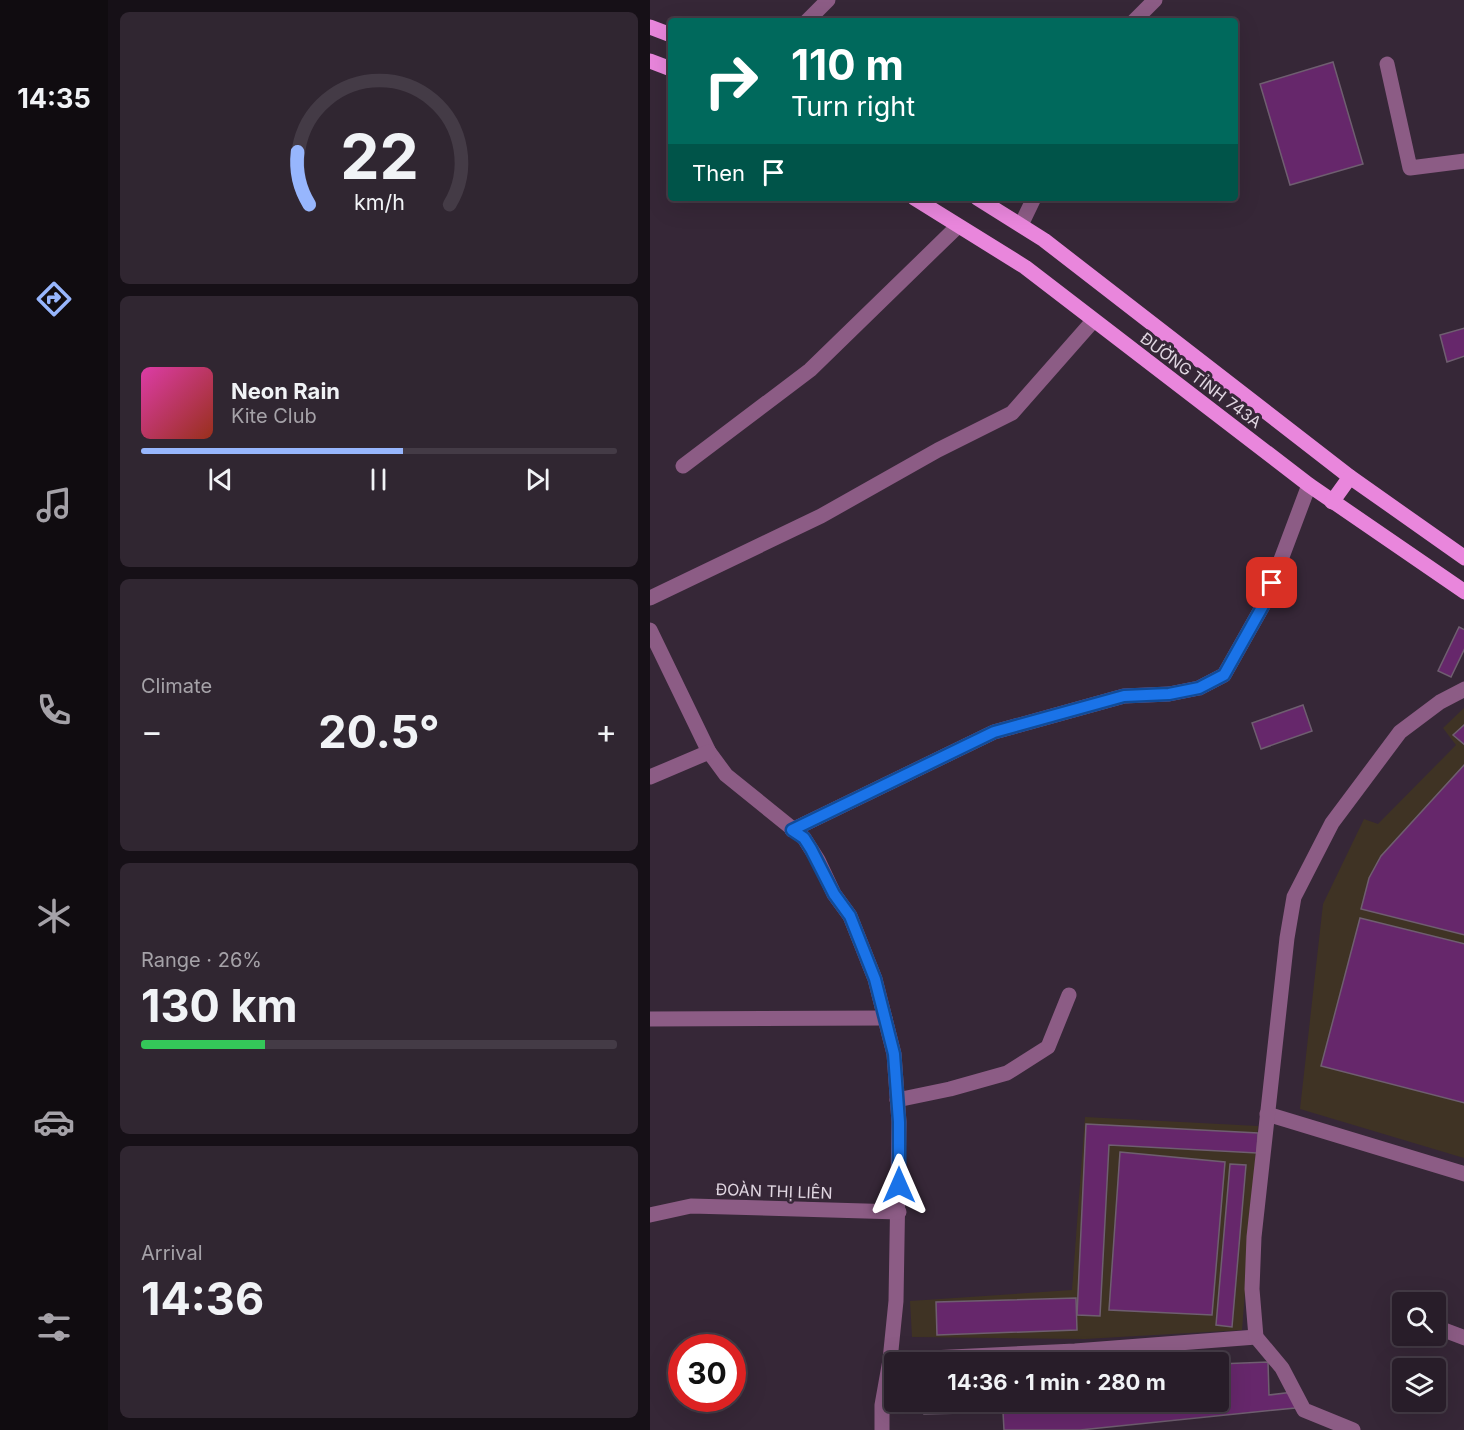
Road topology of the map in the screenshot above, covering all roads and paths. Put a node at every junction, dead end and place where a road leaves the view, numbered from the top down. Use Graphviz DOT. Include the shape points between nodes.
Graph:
graph roads {
  1 [pos="828,0"];
  2 [pos="1156,0"];
  3 [pos="810,18"];
  4 [pos="1137,18"];
  5 [pos="650,27"];
  6 [pos="668,34"];
  7 [pos="650,62"];
  8 [pos="1387,64"];
  9 [pos="668,68"];
  10 [pos="1464,161"];
  11 [pos="919,201"];
  12 [pos="982,201"];
  13 [pos="1033,201"];
  14 [pos="1021,225"];
  15 [pos="958,226"];
  16 [pos="1093,321"];
  17 [pos="683,466"];
  18 [pos="1350,477"];
  19 [pos="1309,486"];
  20 [pos="1332,502"];
  21 [pos="1464,558"];
  22 [pos="1464,592"];
  23 [pos="650,598"];
  24 [pos="650,630"];
  25 [pos="1464,689"];
  26 [pos="709,752"];
  27 [pos="650,777"];
  28 [pos="792,830"];
  29 [pos="1069,995"];
  30 [pos="885,1018"];
  31 [pos="650,1019"];
  32 [pos="897,1100"];
  33 [pos="1266,1114"];
  34 [pos="1464,1174"];
  35 [pos="899,1212"];
  36 [pos="650,1215"];
  37 [pos="1446,1331"];
  38 [pos="1256,1336"];
  39 [pos="1464,1338"];
  40 [pos="891,1352"];
  41 [pos="1054,1352"];
  42 [pos="884,1394"];
  43 [pos="882,1430"];
  44 [pos="1353,1430"];
  1 -- 3 [label="street"];
  2 -- 4 [label="street"];
  5 -- 6 [label="main road"];
  7 -- 9 [label="main road"];
  8 -- 10 [label="street" via="1410,168"];
  11 -- 15 [label="main road, ĐƯỜNG TỈNH 743A"];
  12 -- 14 [label="main road, ĐƯỜNG TỈNH 743A"];
  13 -- 14 [label="street"];
  14 -- 18 [label="main road, ĐƯỜNG TỈNH 743A"];
  15 -- 16 [label="main road, ĐƯỜNG TỈNH 743A" via="1025,267"];
  15 -- 17 [label="street" via="810,370"];
  16 -- 19 [label="main road, ĐƯỜNG TỈNH 743A"];
  16 -- 23 [label="street" via="1012,413 821,516"];
  18 -- 20 [label="main road"];
  18 -- 21 [label="main road, ĐƯỜNG TỈNH 743A"];
  19 -- 20 [label="main road, ĐƯỜNG TỈNH 743A"];
  19 -- 28 [label="street" via="1265,602 1224,675 1199,688 1124,696 994,732"];
  20 -- 22 [label="main road, ĐƯỜNG TỈNH 743A"];
  24 -- 26 [label="street"];
  25 -- 33 [label="street" via="1400,732 1332,823 1294,897"];
  26 -- 27 [label="street"];
  26 -- 28 [label="street" via="726,776"];
  28 -- 30 [label="street" via="804,838 850,916 875,979"];
  29 -- 32 [label="street" via="1048,1047 1007,1073"];
  30 -- 31 [label="street"];
  30 -- 32 [label="street" via="894,1054"];
  32 -- 35 [label="street"];
  33 -- 34 [label="street"];
  33 -- 38 [label="street" via="1254,1237 1252,1289"];
  35 -- 36 [label="street, ĐOÀN THỊ LIÊN" via="691,1206"];
  35 -- 40 [label="street"];
  37 -- 39 [label="street"];
  38 -- 41 [label="street"];
  38 -- 44 [label="street" via="1282,1368 1304,1410"];
  42 -- 43 [label="street"];
}
